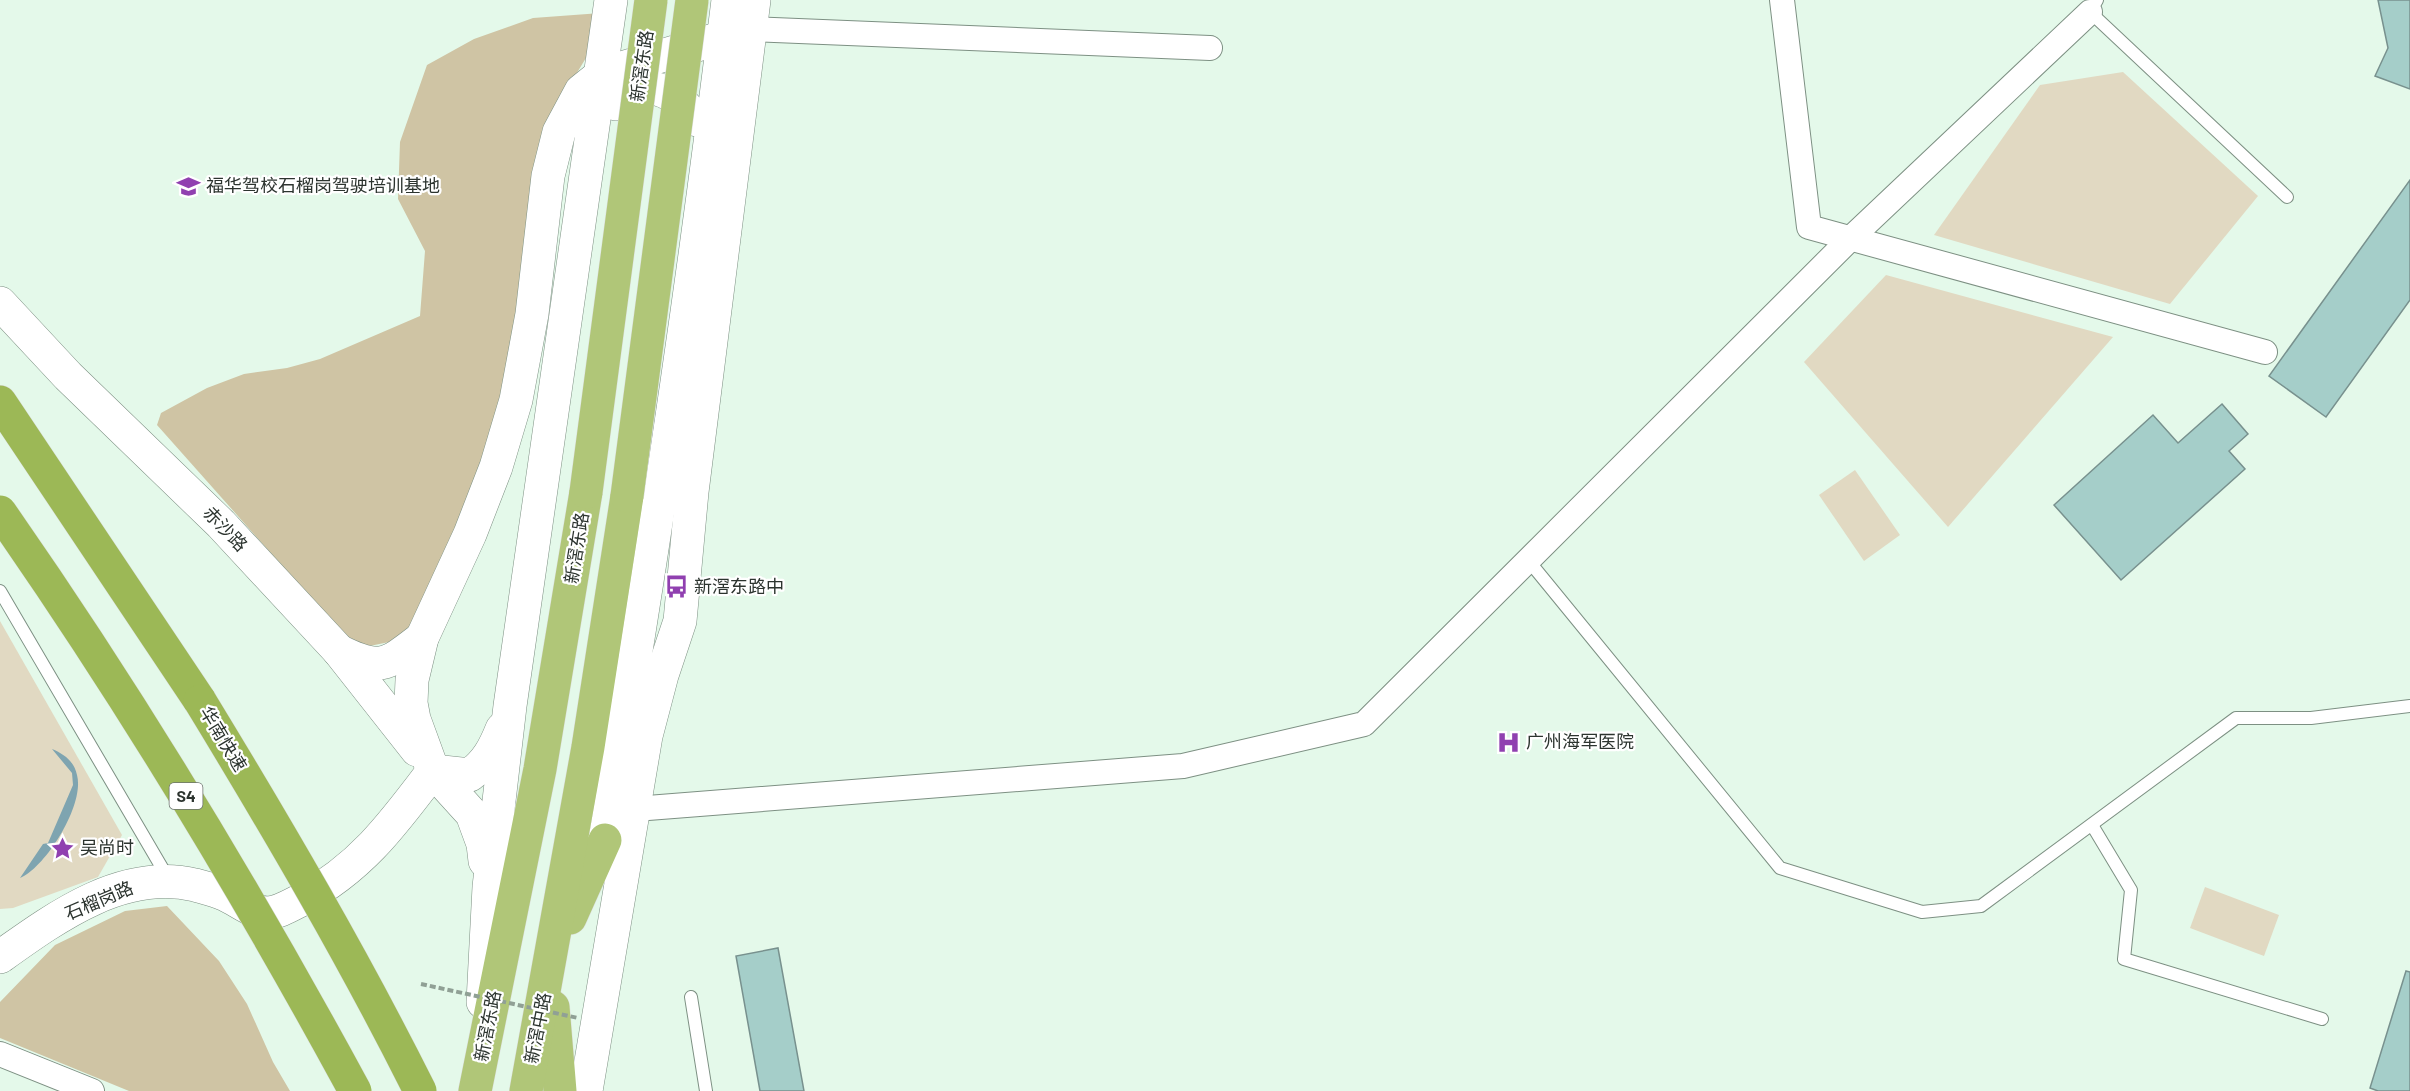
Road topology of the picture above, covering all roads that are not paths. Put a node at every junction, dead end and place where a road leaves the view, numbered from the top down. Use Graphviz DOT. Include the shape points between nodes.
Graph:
graph roads {
  1 [pos="611,0"];
  2 [pos="620,0"];
  3 [pos="651,0"];
  4 [pos="692,0"];
  5 [pos="720,0"];
  6 [pos="728,0"];
  7 [pos="1782,0"];
  8 [pos="2093,6"];
  9 [pos="742,23"];
  10 [pos="1210,48"];
  11 [pos="602,74"];
  12 [pos="710,143"];
  13 [pos="590,155"];
  14 [pos="2287,197"];
  15 [pos="1851,238"];
  16 [pos="0,303"];
  17 [pos="2265,352"];
  18 [pos="0,402"];
  19 [pos="0,512"];
  20 [pos="1528,560"];
  21 [pos="0,591"];
  22 [pos="422,638"];
  23 [pos="339,651"];
  24 [pos="510,706"];
  25 [pos="2410,706"];
  26 [pos="433,771"];
  27 [pos="635,809"];
  28 [pos="2092,825"];
  29 [pos="605,840"];
  30 [pos="171,882"];
  31 [pos="489,887"];
  32 [pos="0,957"];
  33 [pos="550,964"];
  34 [pos="691,997"];
  35 [pos="2322,1019"];
  36 [pos="0,1054"];
  37 [pos="477,1083"];
  38 [pos="92,1091"];
  39 [pos="355,1091"];
  40 [pos="420,1091"];
  41 [pos="526,1091"];
  42 [pos="560,1091"];
  43 [pos="586,1091"];
  44 [pos="706,1091"];
  1 -- 11 [label="main road"];
  2 -- 5 [label="main road" via="633,21 647,32 661,36 691,30 712,14"];
  3 -- 37 [label="highway, 新滘东路, bridge" via="586,492 540,769"];
  4 -- 33 [label="highway, bridge" via="627,496"];
  6 -- 9 [label="main road"];
  7 -- 15 [label="street" via="1809,227"];
  8 -- 14 [label="lane"];
  8 -- 15 [label="street"];
  9 -- 10 [label="street"];
  9 -- 11 [label="main road"];
  9 -- 12 [label="main road"];
  9 -- 27 [label="main road" via="683,601 654,701"];
  11 -- 13 [label="main road"];
  11 -- 22 [label="main road" via="581,91 560,132 548,176 516,400 470,534"];
  12 -- 13 [label="main road" via="694,116 672,94 636,89 608,111"];
  12 -- 29 [label="main road" via="671,431"];
  13 -- 24 [label="main road"];
  15 -- 17 [label="street"];
  15 -- 20 [label="street"];
  16 -- 23 [label="main road, 赤沙路" via="221,524"];
  18 -- 40 [label="highway, 华南快速, bridge" via="200,701 289,847"];
  19 -- 39 [label="highway, S4, bridge" via="115,682 211,836"];
  20 -- 27 [label="street" via="1364,724 1183,766"];
  20 -- 28 [label="lane" via="1780,868 1922,912 1981,906"];
  21 -- 30 [label="lane"];
  22 -- 23 [label="main road" via="393,660 380,664 363,663"];
  22 -- 26 [label="main road" via="411,703"];
  23 -- 26 [label="main road, 赤沙路"];
  24 -- 26 [label="main road" via="485,763 470,775"];
  24 -- 31 [label="main road"];
  25 -- 28 [label="lane" via="2311,718 2236,718"];
  26 -- 30 [label="main road, 石榴岗路" via="349,870 279,910 268,913 250,909 214,890"];
  26 -- 31 [label="main road, 赤沙路" via="472,814 483,844"];
  27 -- 43 [label="main road"];
  28 -- 35 [label="lane" via="2131,890 2124,959"];
  29 -- 33 [label="highway"];
  30 -- 32 [label="main road, 石榴岗路" via="144,882 103,895 50,922"];
  31 -- 37 [label="main road"];
  33 -- 41 [label="highway, 新滘中路"];
  33 -- 42 [label="highway"];
  34 -- 44 [label="lane"];
  36 -- 38 [label="street"];
}
